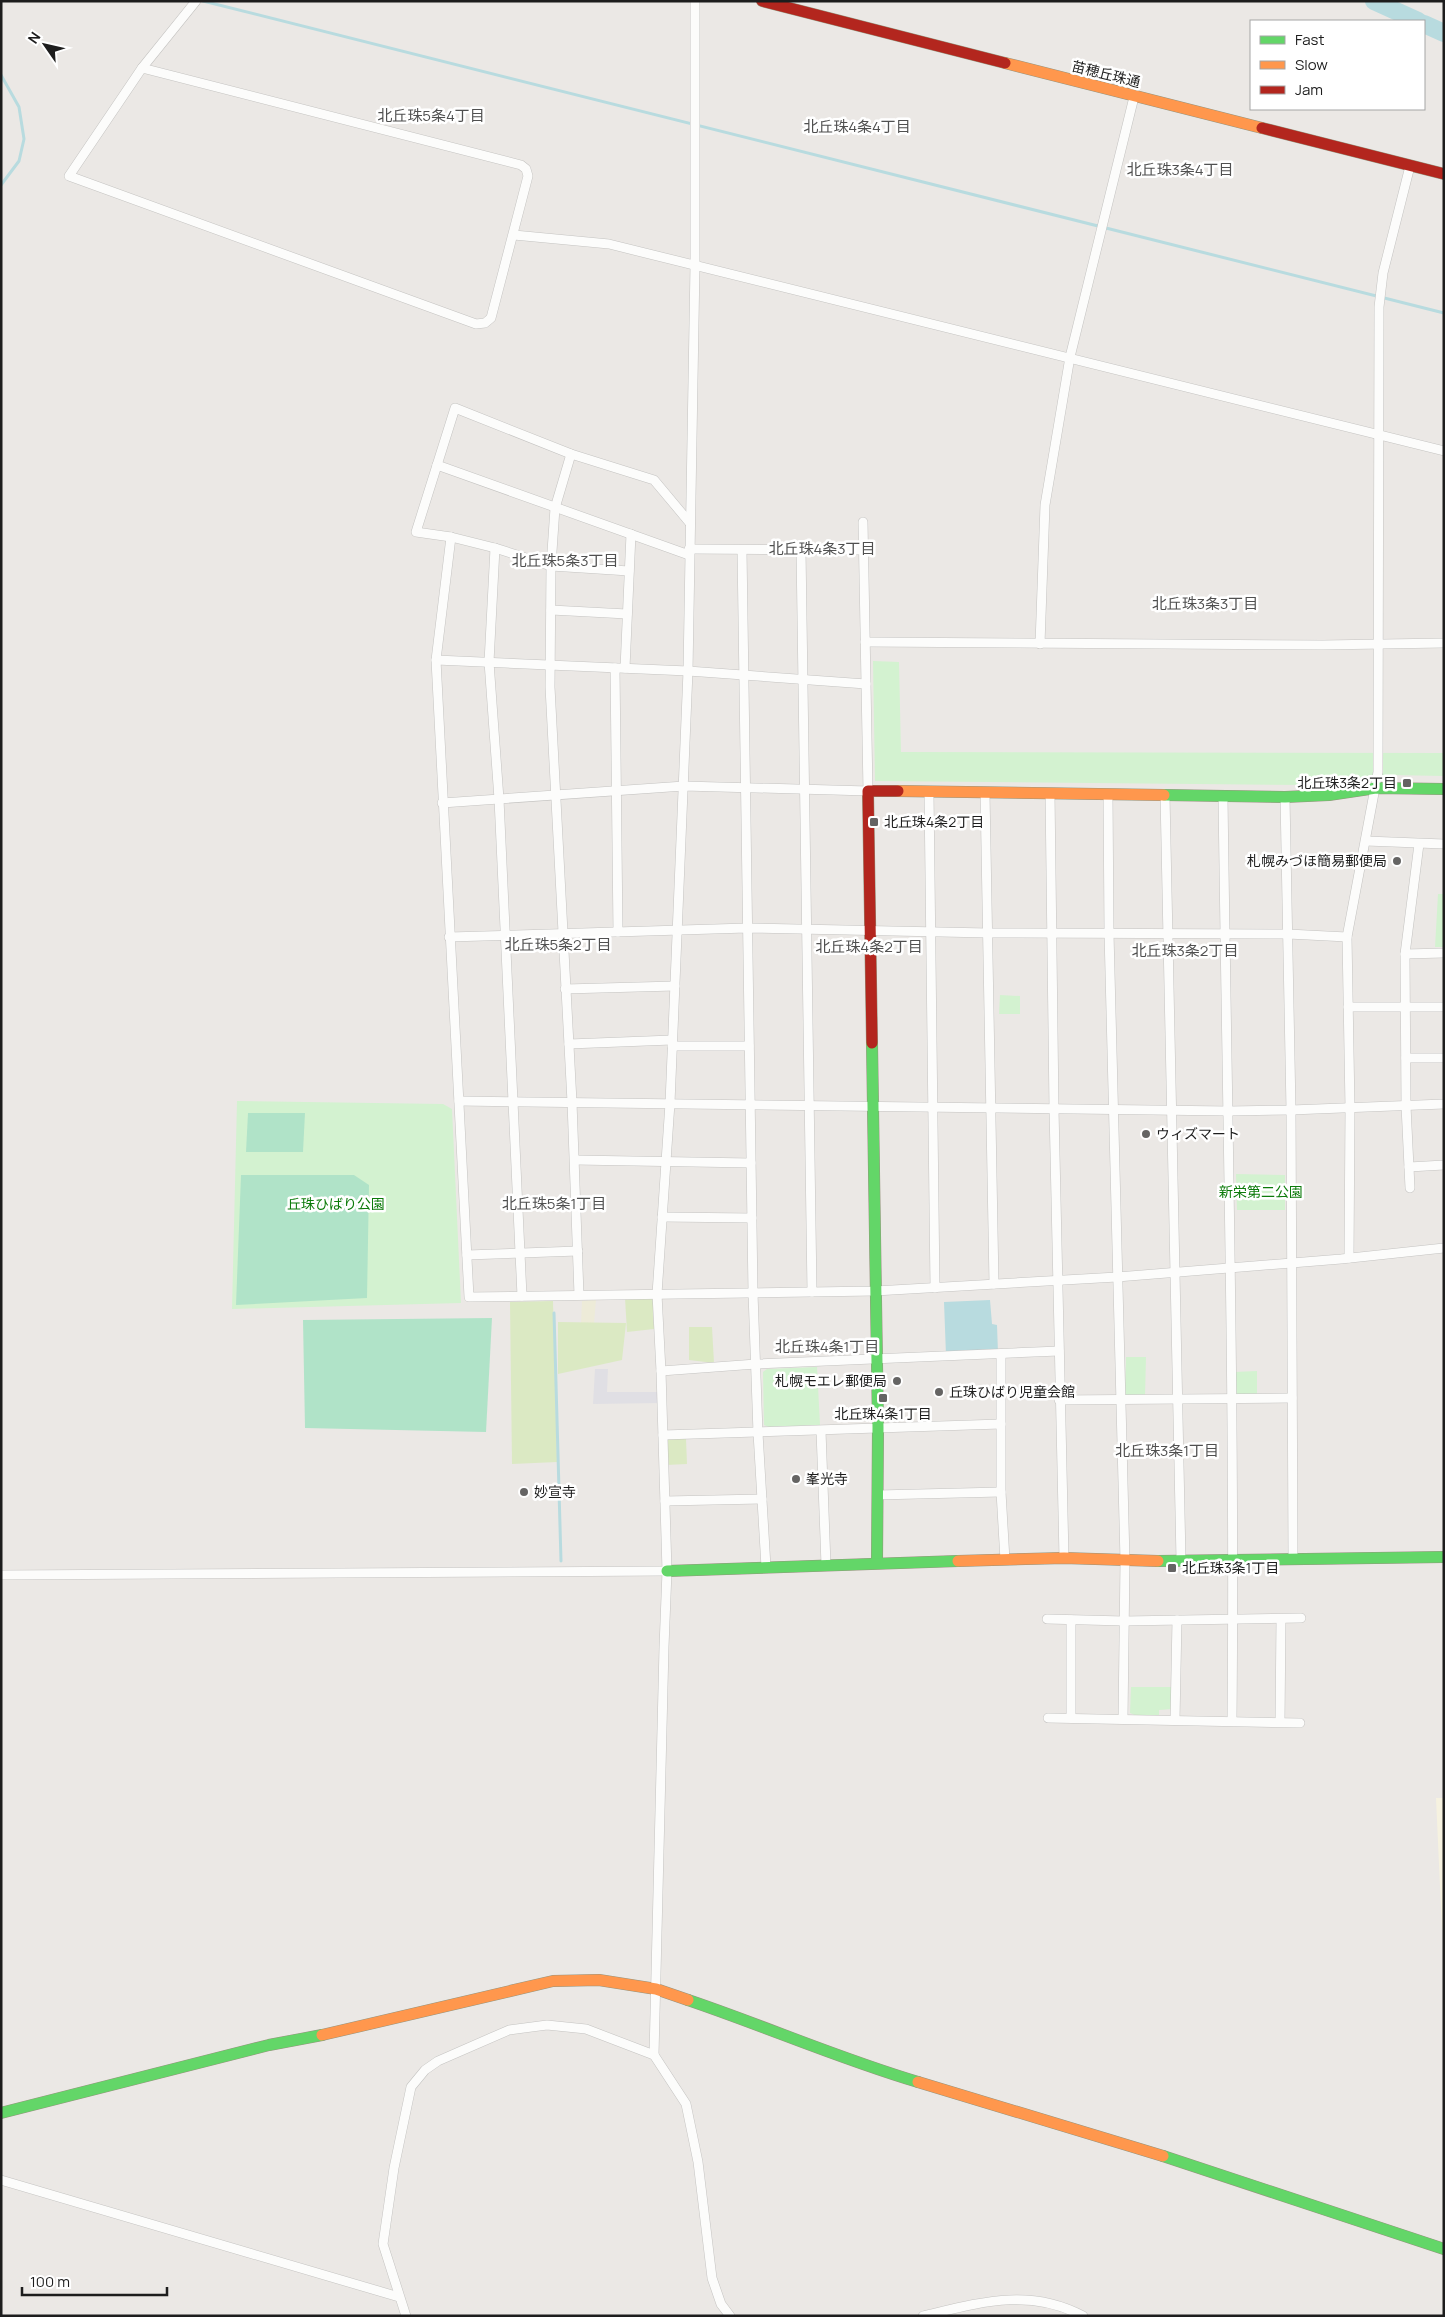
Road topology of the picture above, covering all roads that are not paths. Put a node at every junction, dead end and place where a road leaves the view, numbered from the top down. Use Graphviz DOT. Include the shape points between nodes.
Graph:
graph roads {
  1 [pos="695,1"];
  2 [pos="762,1"];
  3 [pos="194,4"];
  4 [pos="142,68"];
  5 [pos="1134,97"];
  6 [pos="1410,166"];
  7 [pos="1444,174"];
  8 [pos="514,235"];
  9 [pos="695,265"];
  10 [pos="1070,357"];
  11 [pos="1378,435"];
  12 [pos="1444,451"];
  13 [pos="571,454"];
  14 [pos="437,466"];
  15 [pos="555,508"];
  16 [pos="863,522"];
  17 [pos="690,523"];
  18 [pos="631,534"];
  19 [pos="452,537"];
  20 [pos="495,548"];
  21 [pos="742,550"];
  22 [pos="801,550"];
  23 [pos="864,550"];
  24 [pos="689,552"];
  25 [pos="551,566"];
  26 [pos="629,571"];
  27 [pos="551,610"];
  28 [pos="627,614"];
  29 [pos="865,642"];
  30 [pos="1377,642"];
  31 [pos="1444,643"];
  32 [pos="1040,644"];
  33 [pos="436,660"];
  34 [pos="489,662"];
  35 [pos="550,665"];
  36 [pos="615,668"];
  37 [pos="625,668"];
  38 [pos="688,671"];
  39 [pos="743,675"];
  40 [pos="802,679"];
  41 [pos="866,684"];
  42 [pos="684,786"];
  43 [pos="744,787"];
  44 [pos="804,788"];
  45 [pos="1376,788"];
  46 [pos="1444,789"];
  47 [pos="618,791"];
  48 [pos="868,791"];
  49 [pos="929,792"];
  50 [pos="985,793"];
  51 [pos="556,794"];
  52 [pos="1050,794"];
  53 [pos="1108,794"];
  54 [pos="1166,795"];
  55 [pos="1223,796"];
  56 [pos="1285,797"];
  57 [pos="499,799"];
  58 [pos="442,803"];
  59 [pos="1366,841"];
  60 [pos="1419,844"];
  61 [pos="1444,844"];
  62 [pos="747,928"];
  63 [pos="678,929"];
  64 [pos="806,930"];
  65 [pos="869,931"];
  66 [pos="931,931"];
  67 [pos="618,932"];
  68 [pos="988,932"];
  69 [pos="1051,932"];
  70 [pos="1109,933"];
  71 [pos="505,934"];
  72 [pos="563,934"];
  73 [pos="1167,934"];
  74 [pos="1225,934"];
  75 [pos="1288,934"];
  76 [pos="449,937"];
  77 [pos="1347,937"];
  78 [pos="1444,953"];
  79 [pos="1405,954"];
  80 [pos="675,986"];
  81 [pos="565,989"];
  82 [pos="1348,1007"];
  83 [pos="1444,1007"];
  84 [pos="1405,1008"];
  85 [pos="672,1043"];
  86 [pos="569,1044"];
  87 [pos="749,1046"];
  88 [pos="1406,1058"];
  89 [pos="1444,1058"];
  90 [pos="458,1101"];
  91 [pos="513,1102"];
  92 [pos="572,1102"];
  93 [pos="670,1103"];
  94 [pos="1444,1104"];
  95 [pos="750,1105"];
  96 [pos="810,1106"];
  97 [pos="1406,1106"];
  98 [pos="872,1107"];
  99 [pos="933,1108"];
  100 [pos="991,1108"];
  101 [pos="1350,1108"];
  102 [pos="1054,1109"];
  103 [pos="1115,1110"];
  104 [pos="1173,1110"];
  105 [pos="1291,1110"];
  106 [pos="1229,1111"];
  107 [pos="575,1160"];
  108 [pos="667,1161"];
  109 [pos="751,1163"];
  110 [pos="1444,1165"];
  111 [pos="1409,1167"];
  112 [pos="1410,1188"];
  113 [pos="662,1217"];
  114 [pos="752,1218"];
  115 [pos="1444,1248"];
  116 [pos="578,1251"];
  117 [pos="520,1253"];
  118 [pos="467,1255"];
  119 [pos="1349,1258"];
  120 [pos="1292,1262"];
  121 [pos="1230,1267"];
  122 [pos="1174,1273"];
  123 [pos="1117,1277"];
  124 [pos="1058,1281"];
  125 [pos="994,1284"];
  126 [pos="935,1288"];
  127 [pos="875,1291"];
  128 [pos="812,1292"];
  129 [pos="753,1293"];
  130 [pos="657,1294"];
  131 [pos="579,1295"];
  132 [pos="522,1296"];
  133 [pos="1059,1351"];
  134 [pos="1001,1354"];
  135 [pos="876,1359"];
  136 [pos="756,1364"];
  137 [pos="661,1371"];
  138 [pos="1292,1398"];
  139 [pos="1059,1400"];
  140 [pos="1120,1400"];
  141 [pos="1177,1400"];
  142 [pos="1230,1400"];
  143 [pos="1002,1424"];
  144 [pos="878,1428"];
  145 [pos="821,1431"];
  146 [pos="758,1433"];
  147 [pos="663,1435"];
  148 [pos="1001,1492"];
  149 [pos="877,1495"];
  150 [pos="762,1499"];
  151 [pos="665,1501"];
  152 [pos="1444,1557"];
  153 [pos="1064,1558"];
  154 [pos="1292,1558"];
  155 [pos="1233,1559"];
  156 [pos="1005,1560"];
  157 [pos="1181,1560"];
  158 [pos="1125,1561"];
  159 [pos="877,1563"];
  160 [pos="826,1565"];
  161 [pos="766,1567"];
  162 [pos="667,1571"];
  163 [pos="1,1575"];
  164 [pos="1301,1618"];
  165 [pos="1047,1619"];
  166 [pos="1281,1619"];
  167 [pos="1071,1620"];
  168 [pos="1177,1620"];
  169 [pos="1233,1620"];
  170 [pos="1124,1621"];
  171 [pos="1048,1718"];
  172 [pos="1071,1718"];
  173 [pos="1123,1719"];
  174 [pos="1176,1720"];
  175 [pos="1232,1721"];
  176 [pos="1280,1722"];
  177 [pos="1300,1722"];
  178 [pos="656,1989"];
  179 [pos="654,2055"];
  180 [pos="1,2113"];
  181 [pos="1,2180"];
  182 [pos="1444,2249"];
  183 [pos="399,2297"];
  184 [pos="406,2316"];
  185 [pos="730,2316"];
  186 [pos="923,2316"];
  187 [pos="1083,2316"];
  1 -- 9 [label="street"];
  2 -- 5 [label="street, 苗穂丘珠通"];
  3 -- 4 [label="street"];
  4 -- 8 [label="street" via="521,165 528,176"];
  4 -- 8 [label="street" via="69,176 476,324 491,318"];
  5 -- 6 [label="street, 苗穂丘珠通"];
  5 -- 10 [label="street"];
  6 -- 7 [label="street, 苗穂丘珠通"];
  6 -- 11 [label="street" via="1381,284"];
  8 -- 9 [label="street" via="610,244"];
  9 -- 10 [label="street"];
  9 -- 17 [label="street"];
  10 -- 11 [label="street"];
  10 -- 32 [label="street" via="1045,505"];
  11 -- 12 [label="street"];
  11 -- 30 [label="street"];
  13 -- 14 [label="street" via="455,408"];
  13 -- 15 [label="street"];
  13 -- 17 [label="street" via="654,480"];
  14 -- 15 [label="street"];
  14 -- 19 [label="street" via="416,532"];
  15 -- 18 [label="street"];
  15 -- 25 [label="street"];
  16 -- 23 [label="street"];
  17 -- 24 [label="street"];
  18 -- 24 [label="street"];
  18 -- 26 [label="street"];
  19 -- 20 [label="street"];
  19 -- 33 [label="street"];
  20 -- 25 [label="street"];
  20 -- 34 [label="street"];
  21 -- 22 [label="street"];
  21 -- 24 [label="street"];
  21 -- 39 [label="street"];
  22 -- 23 [label="street"];
  22 -- 40 [label="street"];
  23 -- 29 [label="street"];
  24 -- 38 [label="street"];
  25 -- 26 [label="street"];
  25 -- 27 [label="street"];
  26 -- 28 [label="street"];
  27 -- 28 [label="street"];
  27 -- 35 [label="street"];
  28 -- 37 [label="street"];
  29 -- 32 [label="street"];
  29 -- 41 [label="street"];
  30 -- 31 [label="street"];
  30 -- 32 [label="street" via="1324,645"];
  30 -- 45 [label="street"];
  33 -- 34 [label="street"];
  33 -- 58 [label="street"];
  34 -- 35 [label="street"];
  34 -- 57 [label="street"];
  35 -- 36 [label="street"];
  35 -- 51 [label="street"];
  36 -- 37 [label="street"];
  36 -- 47 [label="street"];
  37 -- 38 [label="street"];
  38 -- 39 [label="street"];
  38 -- 42 [label="street"];
  39 -- 40 [label="street"];
  39 -- 43 [label="street"];
  40 -- 41 [label="street"];
  40 -- 44 [label="street"];
  41 -- 48 [label="street"];
  42 -- 43 [label="street"];
  42 -- 47 [label="street"];
  42 -- 63 [label="street"];
  43 -- 44 [label="street"];
  43 -- 62 [label="street"];
  44 -- 48 [label="street"];
  44 -- 64 [label="street"];
  45 -- 46 [label="street"];
  45 -- 56 [label="street"];
  45 -- 59 [label="street"];
  47 -- 51 [label="street"];
  47 -- 67 [label="street"];
  48 -- 49 [label="street"];
  48 -- 65 [label="street"];
  49 -- 50 [label="street"];
  49 -- 66 [label="street"];
  50 -- 52 [label="street"];
  50 -- 68 [label="street"];
  51 -- 57 [label="street"];
  51 -- 72 [label="street"];
  52 -- 53 [label="street"];
  52 -- 69 [label="street"];
  53 -- 54 [label="street"];
  53 -- 70 [label="street"];
  54 -- 55 [label="street"];
  54 -- 73 [label="street"];
  55 -- 56 [label="street"];
  55 -- 74 [label="street"];
  56 -- 75 [label="street"];
  57 -- 58 [label="street"];
  57 -- 71 [label="street"];
  58 -- 76 [label="street"];
  59 -- 60 [label="street"];
  59 -- 77 [label="street"];
  60 -- 61 [label="street"];
  60 -- 79 [label="street"];
  62 -- 63 [label="street"];
  62 -- 64 [label="street"];
  62 -- 87 [label="street"];
  63 -- 67 [label="street"];
  63 -- 80 [label="street"];
  64 -- 65 [label="street"];
  64 -- 96 [label="street"];
  65 -- 66 [label="street"];
  65 -- 98 [label="street"];
  66 -- 68 [label="street"];
  66 -- 99 [label="street"];
  67 -- 72 [label="street"];
  68 -- 69 [label="street"];
  68 -- 100 [label="street"];
  69 -- 70 [label="street"];
  69 -- 102 [label="street"];
  70 -- 73 [label="street"];
  70 -- 103 [label="street"];
  71 -- 72 [label="street"];
  71 -- 76 [label="street"];
  71 -- 91 [label="street"];
  72 -- 81 [label="street"];
  73 -- 74 [label="street"];
  73 -- 104 [label="street"];
  74 -- 75 [label="street"];
  74 -- 106 [label="street"];
  75 -- 77 [label="street"];
  75 -- 105 [label="street"];
  76 -- 90 [label="street"];
  77 -- 82 [label="street"];
  78 -- 79 [label="street"];
  79 -- 84 [label="street"];
  80 -- 81 [label="street"];
  80 -- 85 [label="street"];
  81 -- 86 [label="street"];
  82 -- 84 [label="street"];
  82 -- 101 [label="street"];
  83 -- 84 [label="street"];
  84 -- 88 [label="street"];
  85 -- 86 [label="street"];
  85 -- 87 [label="street"];
  85 -- 93 [label="street"];
  86 -- 92 [label="street"];
  87 -- 95 [label="street"];
  88 -- 89 [label="street"];
  88 -- 97 [label="street"];
  90 -- 91 [label="street"];
  90 -- 118 [label="street"];
  91 -- 92 [label="street"];
  91 -- 117 [label="street"];
  92 -- 93 [label="street"];
  92 -- 107 [label="street"];
  93 -- 95 [label="street"];
  93 -- 108 [label="street"];
  94 -- 97 [label="street"];
  95 -- 96 [label="street"];
  95 -- 109 [label="street"];
  96 -- 98 [label="street"];
  96 -- 128 [label="street"];
  97 -- 101 [label="street"];
  97 -- 111 [label="street"];
  98 -- 99 [label="street"];
  98 -- 127 [label="street"];
  99 -- 100 [label="street"];
  99 -- 126 [label="street"];
  100 -- 102 [label="street"];
  100 -- 125 [label="street"];
  101 -- 105 [label="street"];
  101 -- 119 [label="street"];
  102 -- 103 [label="street"];
  102 -- 124 [label="street"];
  103 -- 104 [label="street"];
  103 -- 123 [label="street"];
  104 -- 106 [label="street"];
  104 -- 122 [label="street"];
  105 -- 106 [label="street"];
  105 -- 120 [label="street"];
  106 -- 121 [label="street"];
  107 -- 108 [label="street"];
  107 -- 116 [label="street"];
  108 -- 109 [label="street"];
  108 -- 113 [label="street"];
  109 -- 114 [label="street"];
  110 -- 111 [label="street"];
  111 -- 112 [label="street"];
  113 -- 114 [label="street"];
  113 -- 130 [label="street"];
  114 -- 129 [label="street"];
  115 -- 119 [label="street"];
  116 -- 117 [label="street"];
  116 -- 131 [label="street"];
  117 -- 118 [label="street"];
  117 -- 132 [label="street"];
  118 -- 132 [label="street" via="469,1297"];
  119 -- 120 [label="street"];
  120 -- 121 [label="street"];
  120 -- 138 [label="street"];
  121 -- 122 [label="street"];
  121 -- 142 [label="street"];
  122 -- 123 [label="street"];
  122 -- 141 [label="street"];
  123 -- 124 [label="street"];
  123 -- 140 [label="street"];
  124 -- 125 [label="street"];
  124 -- 133 [label="street"];
  125 -- 126 [label="street"];
  126 -- 127 [label="street"];
  127 -- 128 [label="street"];
  127 -- 135 [label="street"];
  128 -- 129 [label="street"];
  129 -- 130 [label="street"];
  129 -- 136 [label="street"];
  130 -- 131 [label="street"];
  130 -- 137 [label="street"];
  131 -- 132 [label="street"];
  133 -- 134 [label="street"];
  133 -- 139 [label="street"];
  134 -- 135 [label="street"];
  134 -- 143 [label="street"];
  135 -- 136 [label="street"];
  135 -- 144 [label="street"];
  136 -- 137 [label="street"];
  136 -- 146 [label="street"];
  137 -- 147 [label="street"];
  138 -- 142 [label="street"];
  138 -- 154 [label="street"];
  139 -- 140 [label="street"];
  139 -- 153 [label="street"];
  140 -- 141 [label="street"];
  140 -- 158 [label="street"];
  141 -- 142 [label="street"];
  141 -- 157 [label="street"];
  142 -- 155 [label="street"];
  143 -- 144 [label="street"];
  143 -- 148 [label="street"];
  144 -- 145 [label="street"];
  144 -- 149 [label="street"];
  145 -- 146 [label="street"];
  145 -- 160 [label="street"];
  146 -- 147 [label="street"];
  146 -- 150 [label="street"];
  147 -- 151 [label="street"];
  148 -- 149 [label="street"];
  148 -- 156 [label="street"];
  149 -- 159 [label="street"];
  150 -- 151 [label="street"];
  150 -- 161 [label="street"];
  151 -- 162 [label="street"];
  152 -- 154 [label="street"];
  153 -- 156 [label="street"];
  153 -- 158 [label="street"];
  154 -- 155 [label="street"];
  155 -- 157 [label="street"];
  155 -- 169 [label="street"];
  156 -- 159 [label="street"];
  157 -- 158 [label="street"];
  158 -- 170 [label="street"];
  159 -- 160 [label="street"];
  160 -- 161 [label="street"];
  161 -- 162 [label="street"];
  162 -- 163 [label="street"];
  162 -- 178 [label="street"];
  164 -- 166 [label="street"];
  165 -- 167 [label="street"];
  166 -- 169 [label="street"];
  166 -- 176 [label="street"];
  167 -- 170 [label="street"];
  167 -- 172 [label="street"];
  168 -- 169 [label="street"];
  168 -- 170 [label="street"];
  168 -- 174 [label="street"];
  169 -- 175 [label="street"];
  170 -- 173 [label="street"];
  171 -- 172 [label="street"];
  172 -- 173 [label="street"];
  173 -- 174 [label="street"];
  174 -- 175 [label="street"];
  175 -- 176 [label="street"];
  176 -- 177 [label="street"];
  178 -- 179 [label="street"];
  178 -- 180 [label="street" via="599,1980 554,1981 269,2046"];
  178 -- 182 [label="street" via="881,2071 1118,2142"];
  179 -- 183 [label="street" via="586,2029 547,2025 509,2030 438,2061 425,2070 411,2087 394,2168 383,2244"];
  179 -- 185 [label="street" via="686,2104 698,2162 712,2278 721,2304"];
  181 -- 183 [label="street"];
  183 -- 184 [label="street"];
  186 -- 187 [label="street" via="997,2299 1038,2300"];
}
